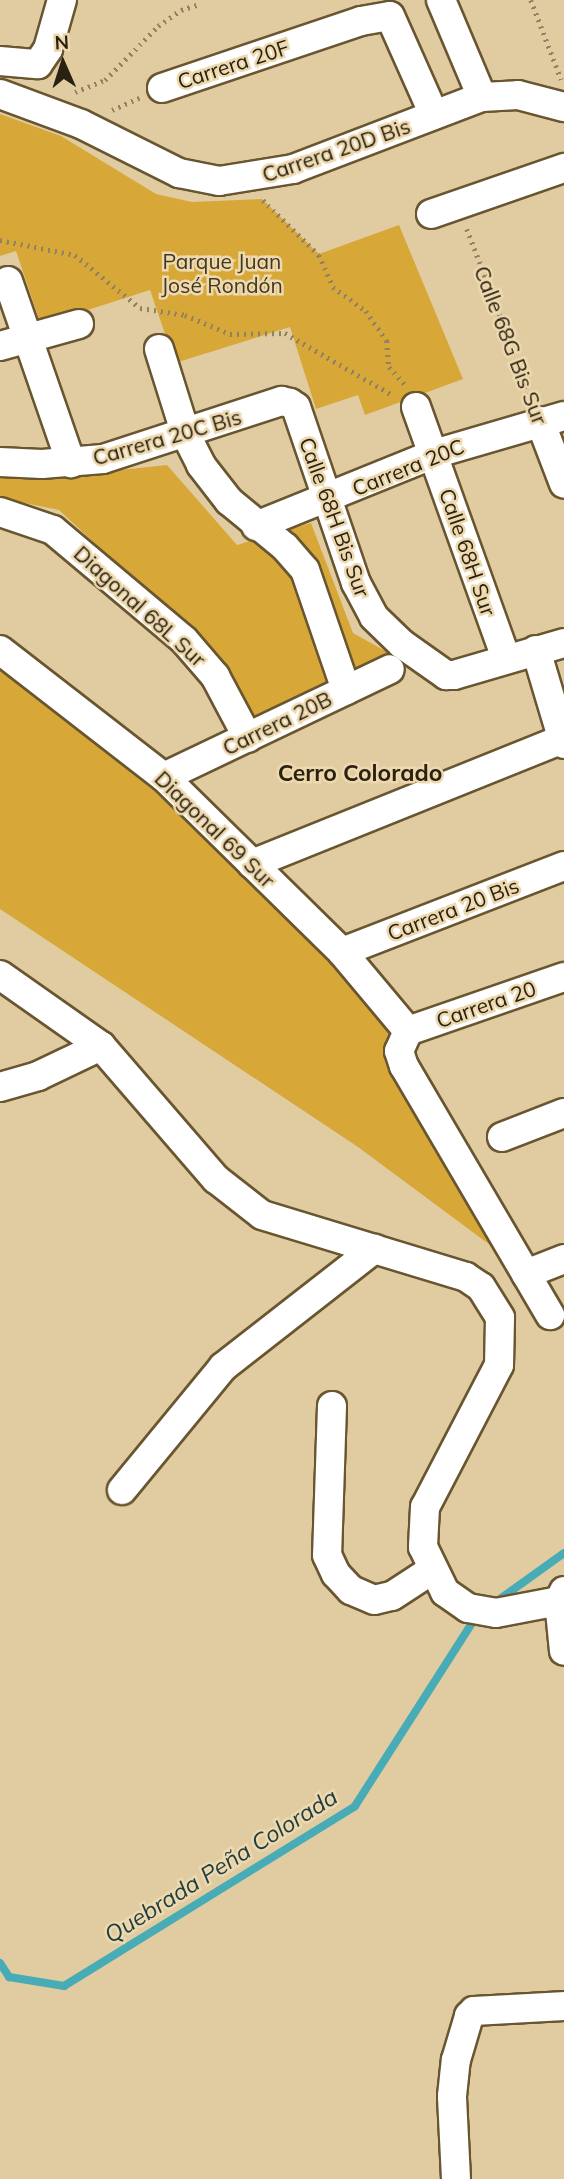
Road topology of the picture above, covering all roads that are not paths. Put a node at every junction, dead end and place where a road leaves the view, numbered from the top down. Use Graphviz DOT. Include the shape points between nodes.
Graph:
graph roads {
  1 [pos="62,0"];
  2 [pos="441,0"];
  3 [pos="358,11"];
  4 [pos="0,61"];
  5 [pos="162,88"];
  6 [pos="0,94"];
  7 [pos="482,97"];
  8 [pos="564,107"];
  9 [pos="434,115"];
  10 [pos="564,168"];
  11 [pos="431,214"];
  12 [pos="8,281"];
  13 [pos="79,324"];
  14 [pos="28,336"];
  15 [pos="0,346"];
  16 [pos="159,349"];
  17 [pos="290,403"];
  18 [pos="416,407"];
  19 [pos="552,419"];
  20 [pos="186,435"];
  21 [pos="434,454"];
  22 [pos="0,462"];
  23 [pos="71,463"];
  24 [pos="564,484"];
  25 [pos="328,500"];
  26 [pos="0,512"];
  27 [pos="256,526"];
  28 [pos="564,643"];
  29 [pos="0,650"];
  30 [pos="536,650"];
  31 [pos="506,658"];
  32 [pos="390,669"];
  33 [pos="346,690"];
  34 [pos="248,738"];
  35 [pos="563,741"];
  36 [pos="164,777"];
  37 [pos="252,864"];
  38 [pos="564,866"];
  39 [pos="342,952"];
  40 [pos="0,975"];
  41 [pos="564,977"];
  42 [pos="408,1031"];
  43 [pos="101,1046"];
  44 [pos="0,1087"];
  45 [pos="564,1113"];
  46 [pos="502,1137"];
  47 [pos="374,1249"];
  48 [pos="564,1259"];
  49 [pos="526,1275"];
  50 [pos="550,1315"];
  51 [pos="331,1406"];
  52 [pos="122,1489"];
  53 [pos="432,1570"];
  54 [pos="562,1596"];
  55 [pos="564,1651"];
  56 [pos="564,2006"];
  57 [pos="456,2179"];
  1 -- 4 [label="street" via="48,49 38,64"];
  2 -- 7 [label="street"];
  3 -- 5 [label="street, Carrera 20F"];
  3 -- 9 [label="street, Carrera 20F" via="390,16"];
  6 -- 9 [label="street, Carrera 20D Bis" via="81,124 197,179 243,180 293,169"];
  7 -- 8 [label="street, Carrera 20D Bis" via="518,95"];
  7 -- 9 [label="street, Carrera 20D Bis"];
  10 -- 11 [label="street"];
  12 -- 14 [label="street"];
  13 -- 14 [label="street"];
  14 -- 15 [label="street"];
  14 -- 23 [label="street"];
  16 -- 20 [label="street"];
  17 -- 20 [label="street, Carrera 20C Bis" via="282,401"];
  17 -- 25 [label="street, Calle 68H Bis Sur" via="296,407"];
  18 -- 21 [label="street, Calle 68H Sur"];
  19 -- 21 [label="street, Carrera 20C"];
  19 -- 24 [label="street, Calle 68G Bis Sur"];
  20 -- 23 [label="street, Carrera 20C Bis"];
  20 -- 27 [label="street" via="201,465"];
  21 -- 25 [label="street, Carrera 20C"];
  21 -- 31 [label="street, Calle 68H Sur"];
  22 -- 23 [label="street, Carrera 20C Bis"];
  25 -- 27 [label="street, Carrera 20C"];
  25 -- 31 [label="street, Calle 68H Bis Sur" via="356,583 374,617 401,644 446,675"];
  26 -- 34 [label="street, Diagonal 68L Sur" via="53,530 184,640 215,676"];
  27 -- 33 [label="street" via="285,547 305,570"];
  28 -- 30 [label="street"];
  29 -- 36 [label="street, Diagonal 69 Sur"];
  30 -- 31 [label="street"];
  30 -- 35 [label="street"];
  32 -- 33 [label="street, Carrera 20B"];
  33 -- 34 [label="street, Carrera 20B"];
  34 -- 36 [label="street, Carrera 20B"];
  35 -- 37 [label="street"];
  36 -- 37 [label="street, Diagonal 69 Sur"];
  37 -- 39 [label="street, Diagonal 69 Sur"];
  38 -- 39 [label="street, Carrera 20 Bis"];
  39 -- 42 [label="street, Diagonal 69 Sur"];
  40 -- 43 [label="street"];
  41 -- 42 [label="street, Carrera 20"];
  42 -- 49 [label="street" via="399,1051 404,1066"];
  43 -- 44 [label="street" via="38,1076"];
  43 -- 47 [label="street" via="216,1179 262,1215"];
  45 -- 46 [label="street"];
  47 -- 52 [label="street" via="223,1367"];
  47 -- 53 [label="street" via="466,1277 481,1287 500,1318 499,1365 425,1507 420,1527"];
  48 -- 49 [label="street"];
  49 -- 50 [label="street"];
  51 -- 53 [label="street" via="327,1556 336,1574 351,1590 374,1600 392,1596"];
  53 -- 54 [label="street" via="445,1592 468,1608 496,1613"];
  54 -- 55 [label="street"];
  56 -- 57 [label="street" via="474,2011 466,2023 454,2072"];
}
